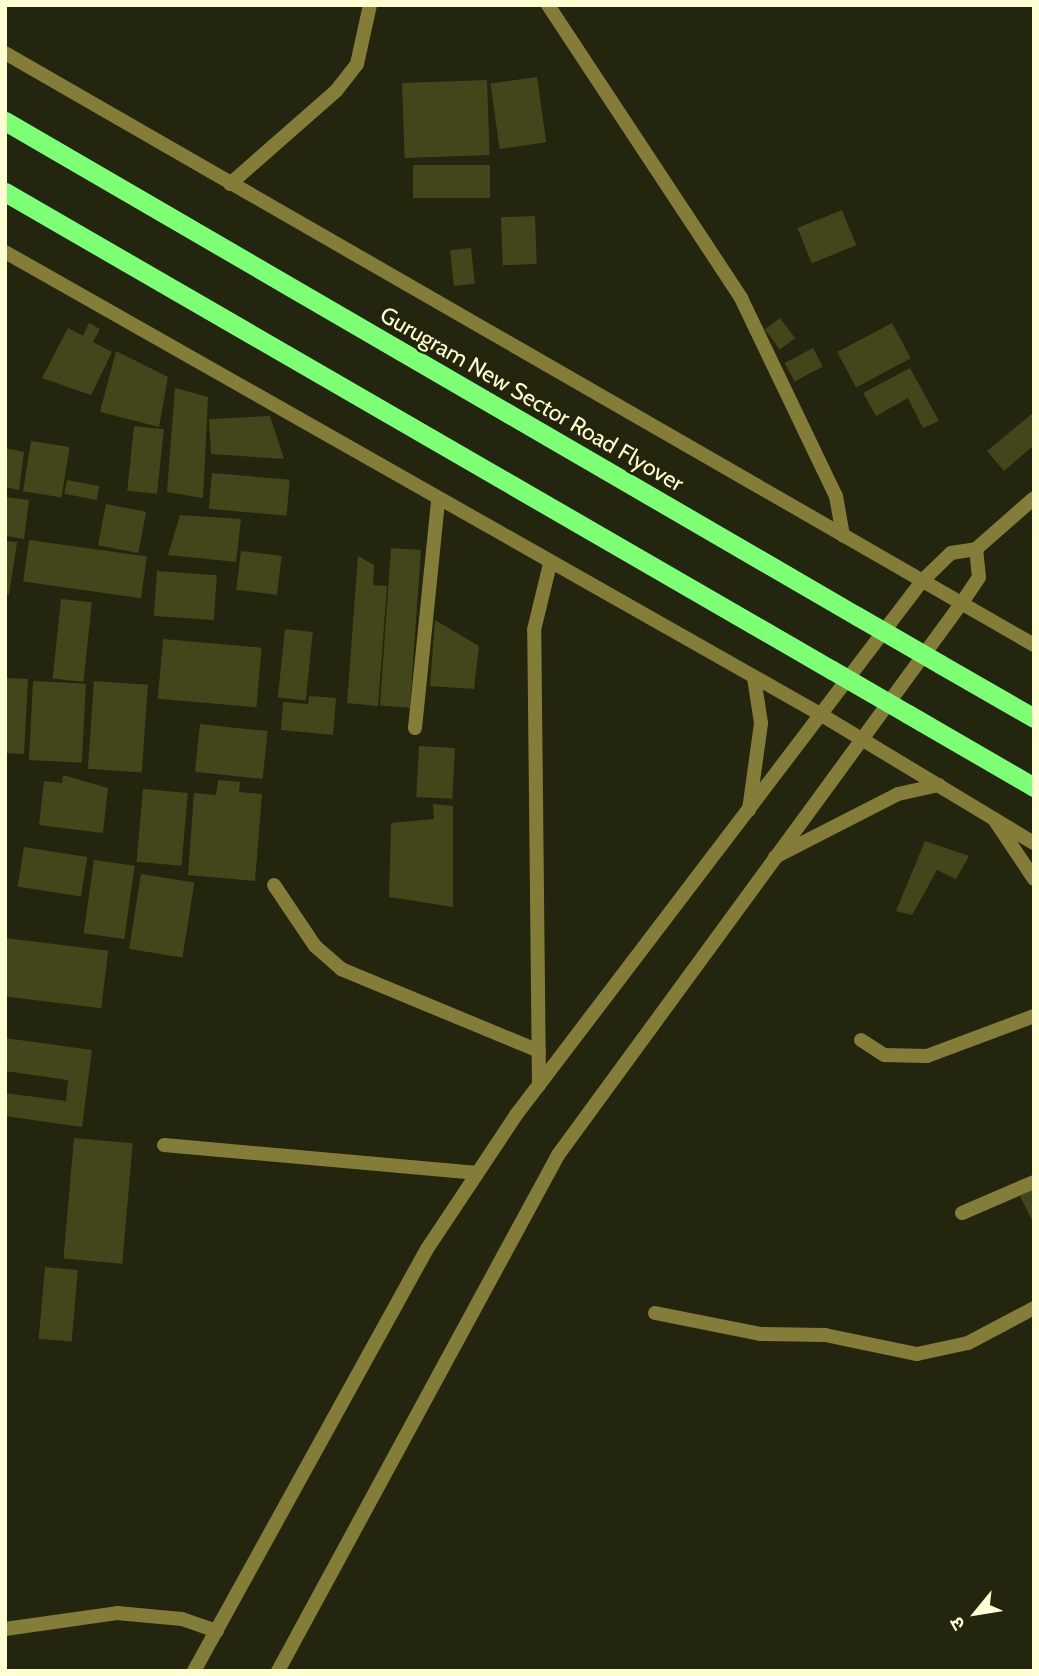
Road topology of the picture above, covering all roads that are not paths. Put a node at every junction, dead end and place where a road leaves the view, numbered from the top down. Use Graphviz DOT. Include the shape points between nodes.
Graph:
graph roads {
  1 [pos="370,5"];
  2 [pos="548,5"];
  3 [pos="5,53"];
  4 [pos="5,121"];
  5 [pos="230,184"];
  6 [pos="5,192"];
  7 [pos="5,251"];
  8 [pos="1034,498"];
  9 [pos="438,500"];
  10 [pos="843,535"];
  11 [pos="976,549"];
  12 [pos="550,564"];
  13 [pos="922,581"];
  14 [pos="961,604"];
  15 [pos="1034,645"];
  16 [pos="754,678"];
  17 [pos="820,714"];
  18 [pos="1034,718"];
  19 [pos="415,728"];
  20 [pos="861,738"];
  21 [pos="939,785"];
  22 [pos="1034,787"];
  23 [pos="748,815"];
  24 [pos="993,818"];
  25 [pos="1034,843"];
  26 [pos="771,860"];
  27 [pos="1034,879"];
  28 [pos="274,885"];
  29 [pos="1034,1016"];
  30 [pos="861,1040"];
  31 [pos="539,1051"];
  32 [pos="539,1085"];
  33 [pos="164,1145"];
  34 [pos="475,1173"];
  35 [pos="1034,1182"];
  36 [pos="962,1213"];
  37 [pos="1034,1308"];
  38 [pos="655,1313"];
  39 [pos="5,1629"];
  40 [pos="217,1631"];
  41 [pos="194,1671"];
  42 [pos="278,1671"];
  1 -- 5 [label="street" via="357,64 336,91"];
  2 -- 10 [label="street" via="740,298 836,496"];
  3 -- 5 [label="street"];
  4 -- 18 [label="highway, Gurugram New Sector Road Flyover, bridge"];
  5 -- 10 [label="street"];
  6 -- 22 [label="highway, bridge"];
  7 -- 9 [label="street"];
  8 -- 11 [label="street"];
  9 -- 12 [label="street"];
  9 -- 19 [label="street"];
  10 -- 13 [label="street"];
  11 -- 13 [label="street" via="951,553"];
  11 -- 14 [label="street" via="979,577"];
  12 -- 16 [label="street"];
  12 -- 31 [label="street" via="534,630"];
  13 -- 14 [label="street"];
  13 -- 17 [label="street"];
  14 -- 15 [label="street"];
  14 -- 20 [label="street"];
  16 -- 17 [label="street"];
  16 -- 23 [label="street" via="761,703 760,756"];
  17 -- 20 [label="street"];
  17 -- 23 [label="street"];
  20 -- 21 [label="street"];
  20 -- 26 [label="street"];
  21 -- 24 [label="street"];
  21 -- 26 [label="street" via="898,794"];
  23 -- 32 [label="street"];
  24 -- 25 [label="street"];
  24 -- 27 [label="street"];
  26 -- 42 [label="street" via="558,1154"];
  28 -- 31 [label="street" via="314,946 341,969"];
  29 -- 30 [label="street" via="927,1056 884,1055"];
  31 -- 32 [label="street"];
  32 -- 34 [label="street"];
  33 -- 34 [label="street"];
  34 -- 40 [label="street"];
  35 -- 36 [label="street"];
  37 -- 38 [label="street" via="968,1343 918,1354 825,1335 760,1334"];
  39 -- 40 [label="street" via="117,1613 182,1619"];
  40 -- 41 [label="street"];
}
